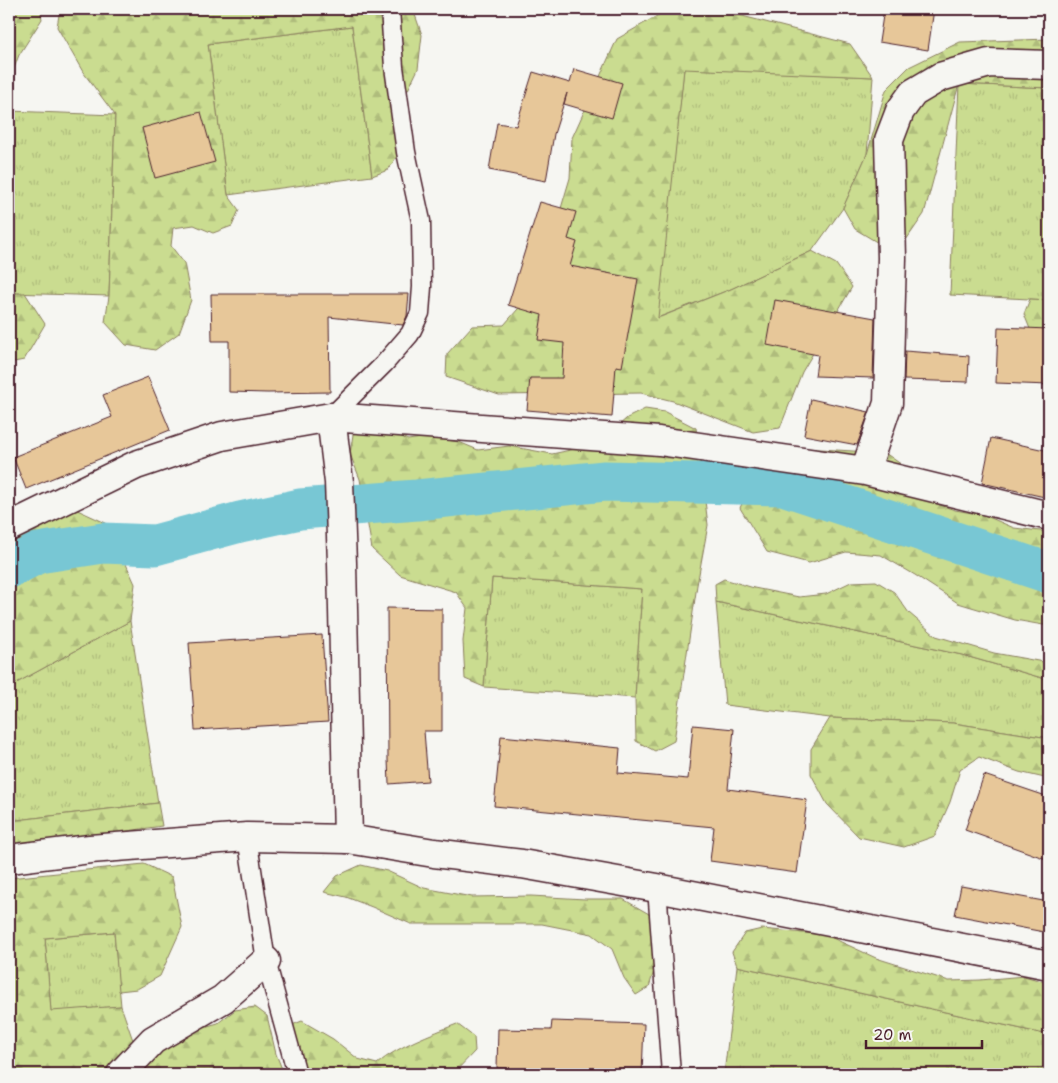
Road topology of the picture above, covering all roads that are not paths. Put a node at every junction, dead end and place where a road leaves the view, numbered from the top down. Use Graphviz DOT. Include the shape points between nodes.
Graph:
graph roads {
  1 [pos="390,9"];
  2 [pos="1049,65"];
  3 [pos="331,417"];
  4 [pos="865,471"];
  5 [pos="1049,516"];
  6 [pos="9,527"];
  7 [pos="247,838"];
  8 [pos="348,839"];
  9 [pos="9,859"];
  10 [pos="657,888"];
  11 [pos="266,961"];
  12 [pos="1049,964"];
  13 [pos="121,1074"];
  14 [pos="297,1074"];
  15 [pos="671,1074"];
  1 -- 3 [label="lane" via="406,152 421,221 420,313 410,334"];
  2 -- 4 [label="street" via="990,62 940,76 913,93 900,112 888,140 892,258 888,403"];
  3 -- 4 [label="street" via="659,441"];
  3 -- 6 [label="street" via="222,436 136,465"];
  3 -- 8 [label="street" via="339,482"];
  4 -- 5 [label="street"];
  7 -- 8 [label="street"];
  7 -- 9 [label="street" via="90,849"];
  7 -- 11 [label="lane"];
  8 -- 10 [label="street" via="522,864"];
  10 -- 12 [label="street"];
  10 -- 15 [label="lane"];
  11 -- 13 [label="street" via="223,999 153,1040"];
  11 -- 14 [label="lane"];
}
